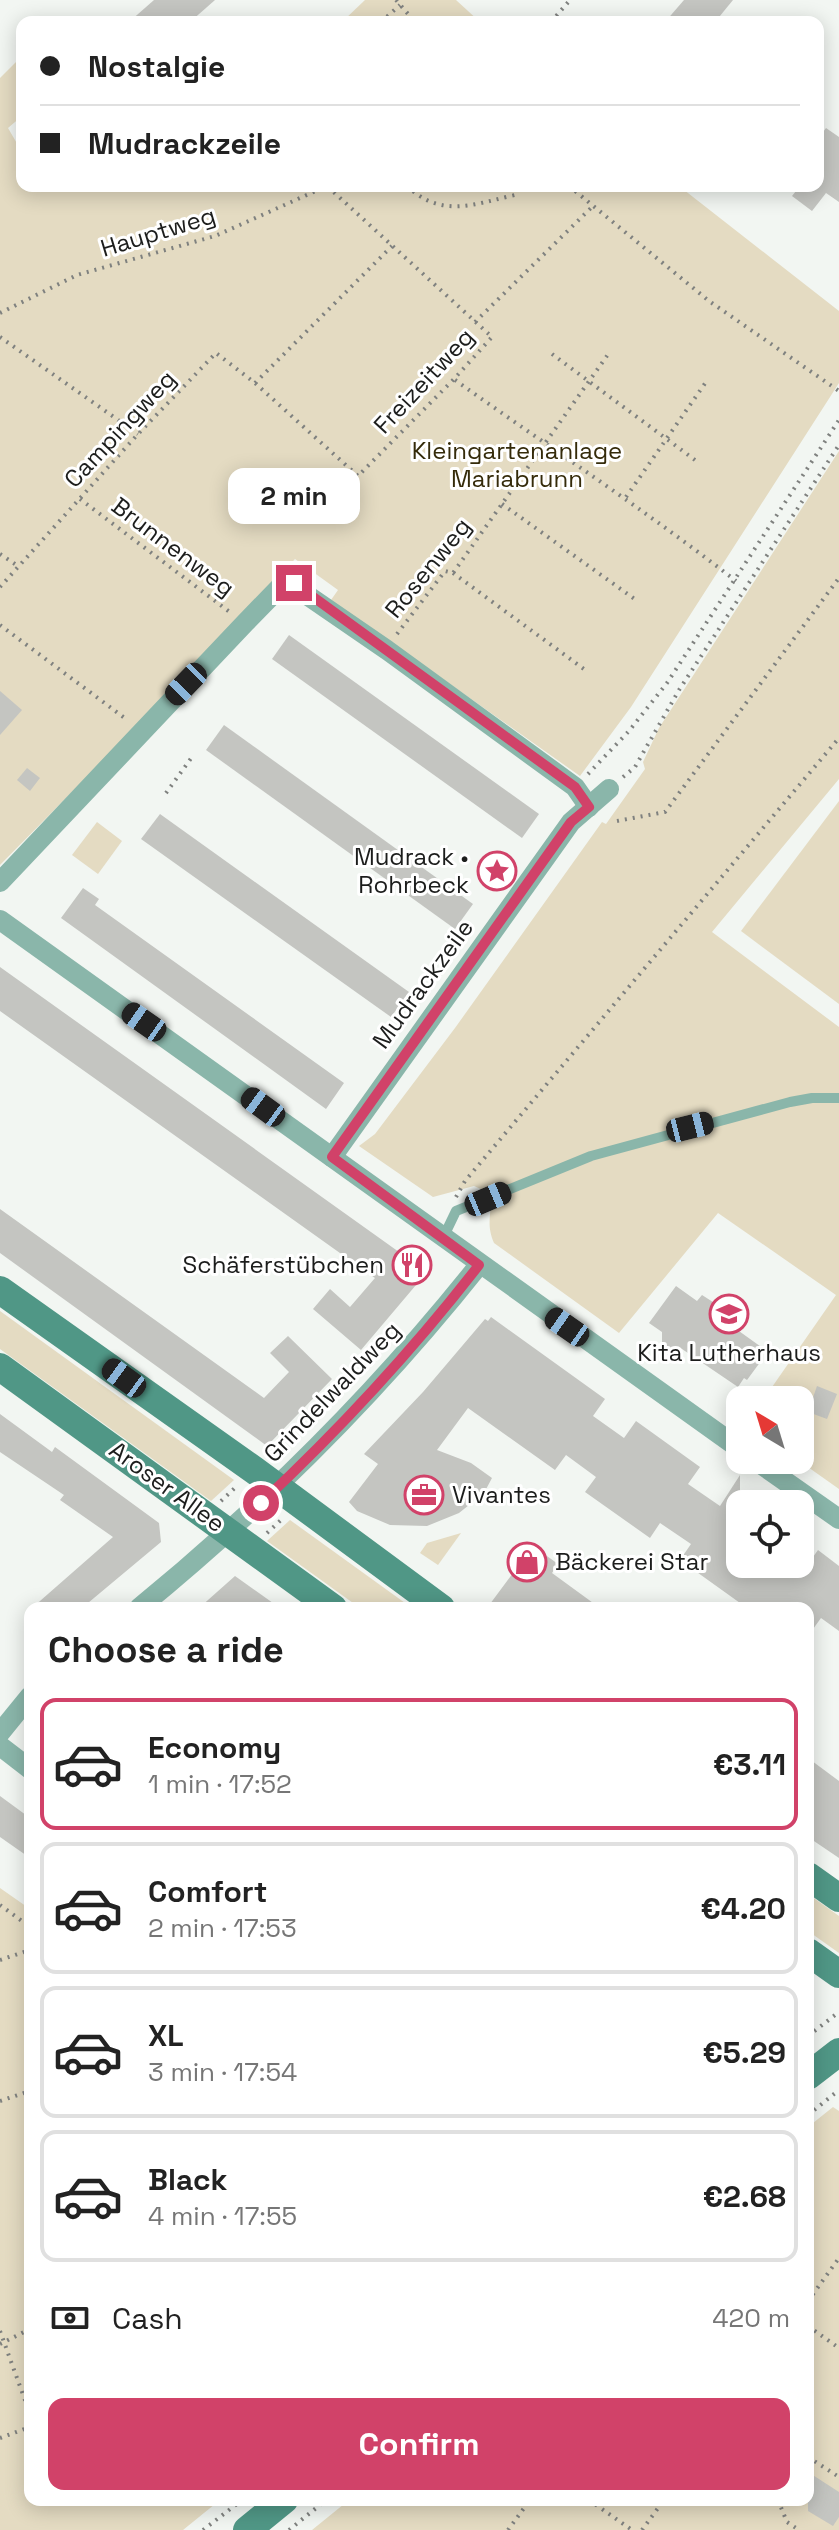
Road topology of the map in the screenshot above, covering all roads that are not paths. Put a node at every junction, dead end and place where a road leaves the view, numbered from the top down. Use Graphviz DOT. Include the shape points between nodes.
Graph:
graph roads {
  1 [pos="609,789"];
  2 [pos="589,807"];
  3 [pos="0,882"];
  4 [pos="0,920"];
  5 [pos="839,1098"];
  6 [pos="332,1157"];
  7 [pos="443,1238"];
  8 [pos="479,1265"];
  9 [pos="0,1290"];
  10 [pos="0,1367"];
  11 [pos="726,1439"];
  12 [pos="775,1474"];
  13 [pos="277,1487"];
  14 [pos="839,1519"];
  15 [pos="229,1533"];
  16 [pos="146,1602"];
  17 [pos="325,1602"];
  18 [pos="433,1602"];
  19 [pos="24,1703"];
  20 [pos="0,1733"];
  21 [pos="0,1746"];
  22 [pos="24,1764"];
  23 [pos="814,1880"];
  24 [pos="839,1898"];
  25 [pos="814,1956"];
  26 [pos="839,1974"];
  27 [pos="839,2052"];
  28 [pos="814,2071"];
  29 [pos="277,2506"];
  30 [pos="247,2530"];
  1 -- 2 [label="street, Mudrackzeile"];
  2 -- 3 [label="street" via="575,787 288,582"];
  2 -- 6 [label="street, Mudrackzeile" via="571,822"];
  4 -- 6 [label="street"];
  5 -- 7 [label="lane" via="790,1102 591,1156 456,1211"];
  6 -- 7 [label="street"];
  7 -- 8 [label="street"];
  8 -- 11 [label="street"];
  8 -- 13 [label="street, Grindelwaldweg" via="385,1378"];
  9 -- 13 [label="main road"];
  10 -- 15 [label="main road, Aroser Allee"];
  12 -- 14 [label="street"];
  13 -- 15 [label="street, Grindelwaldweg"];
  13 -- 18 [label="main road"];
  15 -- 16 [label="street, Grindelwaldweg"];
  15 -- 17 [label="main road, Aroser Allee"];
  19 -- 20 [label="street"];
  21 -- 22 [label="street"];
  23 -- 24 [label="main road"];
  25 -- 26 [label="main road"];
  27 -- 28 [label="main road"];
  29 -- 30 [label="main road"];
}
